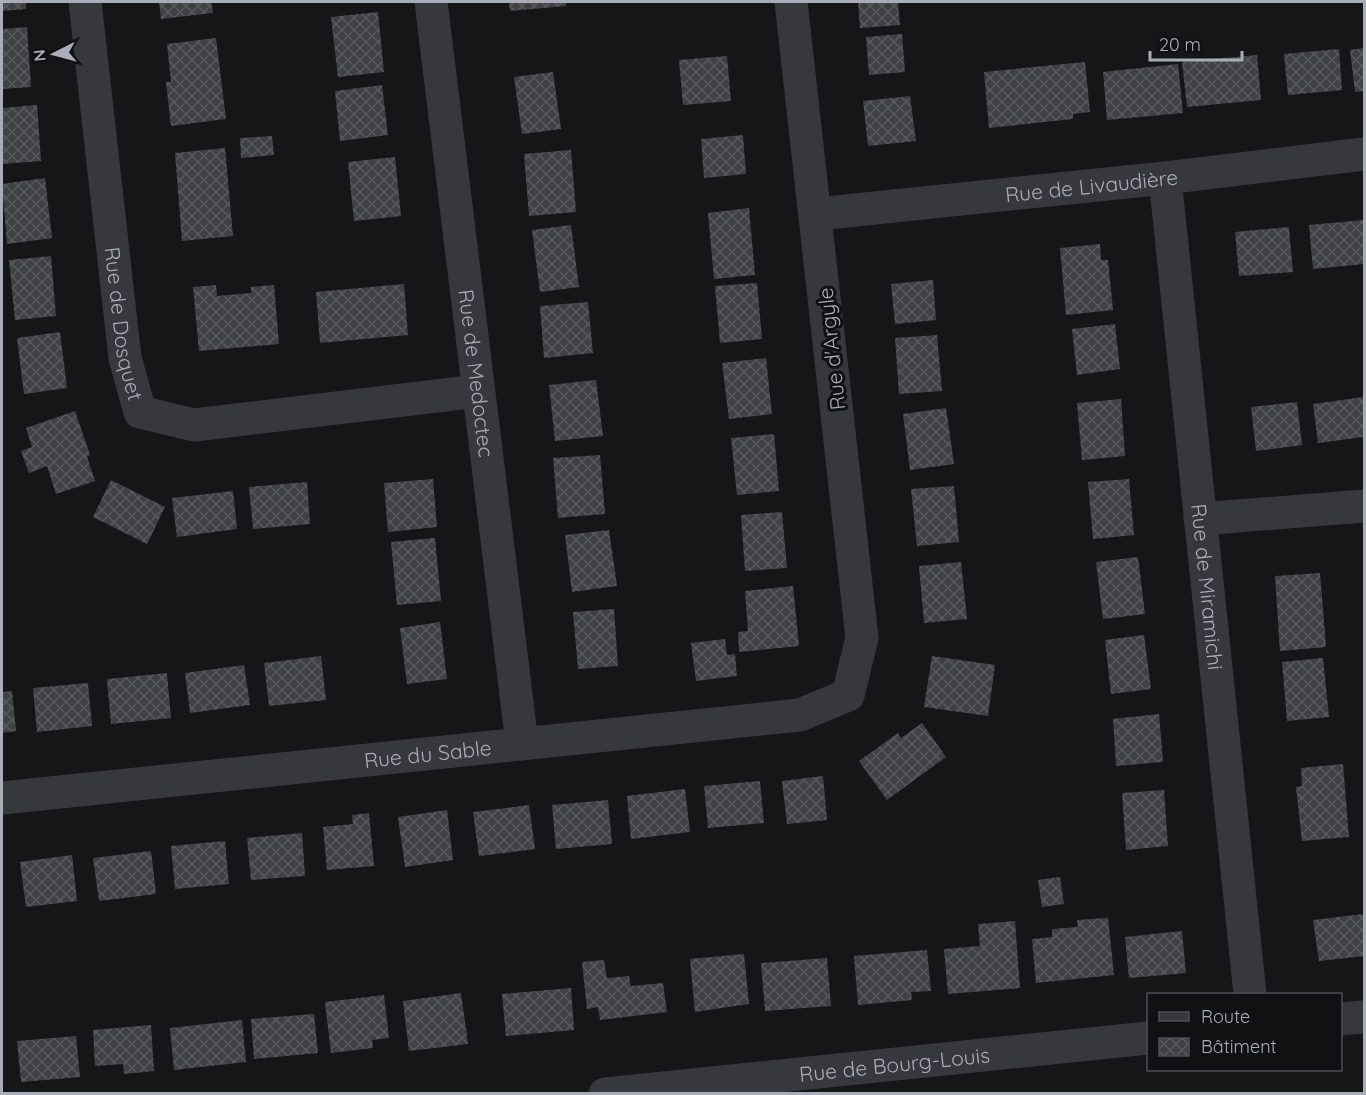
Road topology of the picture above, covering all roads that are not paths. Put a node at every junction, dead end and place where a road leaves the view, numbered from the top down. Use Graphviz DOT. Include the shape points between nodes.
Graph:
graph roads {
  1 [pos="85,2"];
  2 [pos="431,2"];
  3 [pos="791,2"];
  4 [pos="1365,154"];
  5 [pos="1165,178"];
  6 [pos="817,214"];
  7 [pos="478,391"];
  8 [pos="1365,506"];
  9 [pos="1200,519"];
  10 [pos="848,695"];
  11 [pos="522,743"];
  12 [pos="2,798"];
  13 [pos="1250,993"];
  14 [pos="1365,1017"];
  15 [pos="1342,1019"];
  16 [pos="1147,1038"];
  17 [pos="604,1094"];
  1 -- 7 [label="street, Rue de Dosquet" via="125,358 140,412 194,425"];
  2 -- 7 [label="street, Rue de Medoctec"];
  3 -- 6 [label="street, Rue d'Argyle"];
  4 -- 5 [label="street, Rue de Livaudière"];
  5 -- 6 [label="street, Rue de Livaudière"];
  5 -- 9 [label="street, Rue de Miramichi"];
  6 -- 10 [label="street, Rue d'Argyle" via="862,638"];
  7 -- 11 [label="street, Rue de Medoctec"];
  8 -- 9 [label="street"];
  9 -- 13 [label="street, Rue de Miramichi"];
  10 -- 11 [label="street, Rue du Sable" via="800,715"];
  11 -- 12 [label="street, Rue du Sable"];
  14 -- 15 [label="street"];
  16 -- 17 [label="street, Rue de Bourg-Louis"];
}
